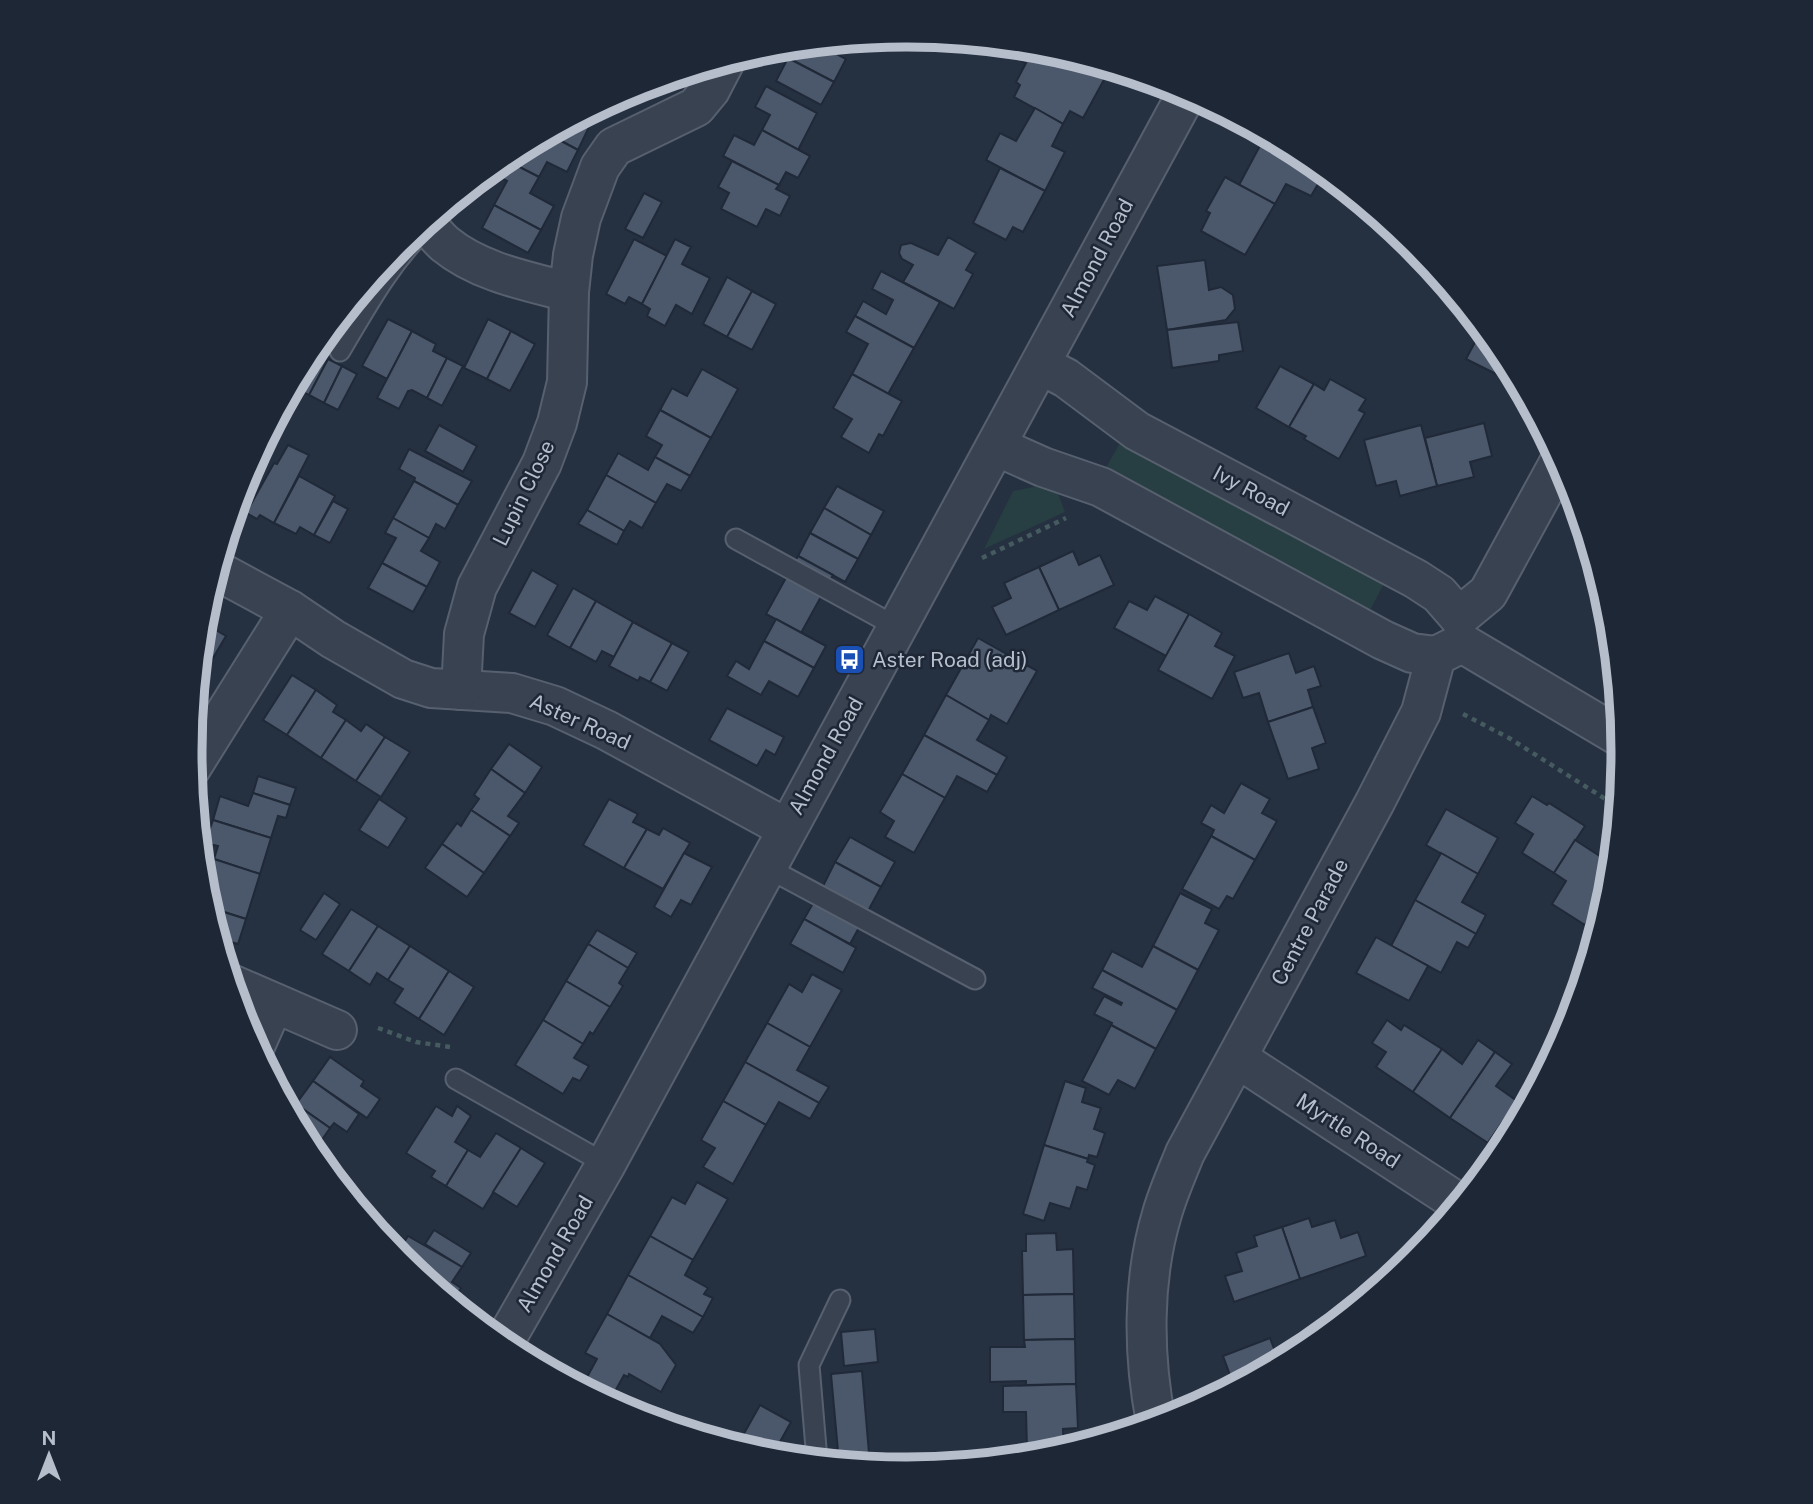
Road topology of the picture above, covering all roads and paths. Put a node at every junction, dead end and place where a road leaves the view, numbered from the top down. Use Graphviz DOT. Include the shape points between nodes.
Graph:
graph roads {
  1 [pos="719,73"];
  2 [pos="1181,103"];
  3 [pos="433,231"];
  4 [pos="385,278"];
  5 [pos="569,292"];
  6 [pos="341,351"];
  7 [pos="1041,365"];
  8 [pos="996,446"];
  9 [pos="1554,473"];
  10 [pos="1078,512"];
  11 [pos="736,539"];
  12 [pos="978,560"];
  13 [pos="225,575"];
  14 [pos="290,610"];
  15 [pos="897,627"];
  16 [pos="1452,638"];
  17 [pos="461,690"];
  18 [pos="1453,709"];
  19 [pos="1611,731"];
  20 [pos="202,750"];
  21 [pos="1610,802"];
  22 [pos="786,828"];
  23 [pos="766,867"];
  24 [pos="975,979"];
  25 [pos="243,989"];
  26 [pos="274,1003"];
  27 [pos="337,1030"];
  28 [pos="260,1034"];
  29 [pos="1237,1058"];
  30 [pos="456,1079"];
  31 [pos="606,1164"];
  32 [pos="1452,1198"];
  33 [pos="840,1300"];
  34 [pos="509,1334"];
  35 [pos="1154,1411"];
  36 [pos="816,1451"];
  1 -- 5 [label="street, Lupin Close" via="696,107 614,147 600,167 581,218"];
  2 -- 7 [label="street, Almond Road"];
  3 -- 5 [label="street" via="475,262 510,277"];
  4 -- 6 [label="lane"];
  5 -- 17 [label="street, Lupin Close" via="566,382 557,423 542,463 477,587 464,634"];
  7 -- 8 [label="street, Almond Road"];
  7 -- 16 [label="street, Ivy Road" via="1137,431 1439,594"];
  8 -- 15 [label="street, Almond Road"];
  8 -- 16 [label="street, Ivy Road" via="1101,487 1412,653"];
  9 -- 16 [label="street" via="1488,593"];
  10 -- 12 [label="path"];
  11 -- 15 [label="lane"];
  13 -- 14 [label="street, Aster Road"];
  14 -- 17 [label="street, Aster Road" via="403,679 431,688"];
  14 -- 20 [label="street"];
  15 -- 22 [label="street, Almond Road"];
  16 -- 19 [label="street, Ivy Road"];
  16 -- 29 [label="street, Centre Parade" via="1375,802"];
  17 -- 22 [label="street, Aster Road" via="512,693 555,706"];
  18 -- 21 [label="path" via="1509,738"];
  22 -- 23 [label="street, Almond Road"];
  23 -- 24 [label="lane"];
  23 -- 31 [label="street, Almond Road"];
  25 -- 26 [label="street"];
  26 -- 27 [label="street"];
  26 -- 28 [label="street"];
  29 -- 32 [label="street, Myrtle Road"];
  29 -- 35 [label="street, Centre Parade" via="1185,1153 1162,1214 1150,1268 1146,1326"];
  30 -- 31 [label="lane"];
  31 -- 34 [label="street, Almond Road"];
  33 -- 36 [label="lane" via="809,1365"];
}
